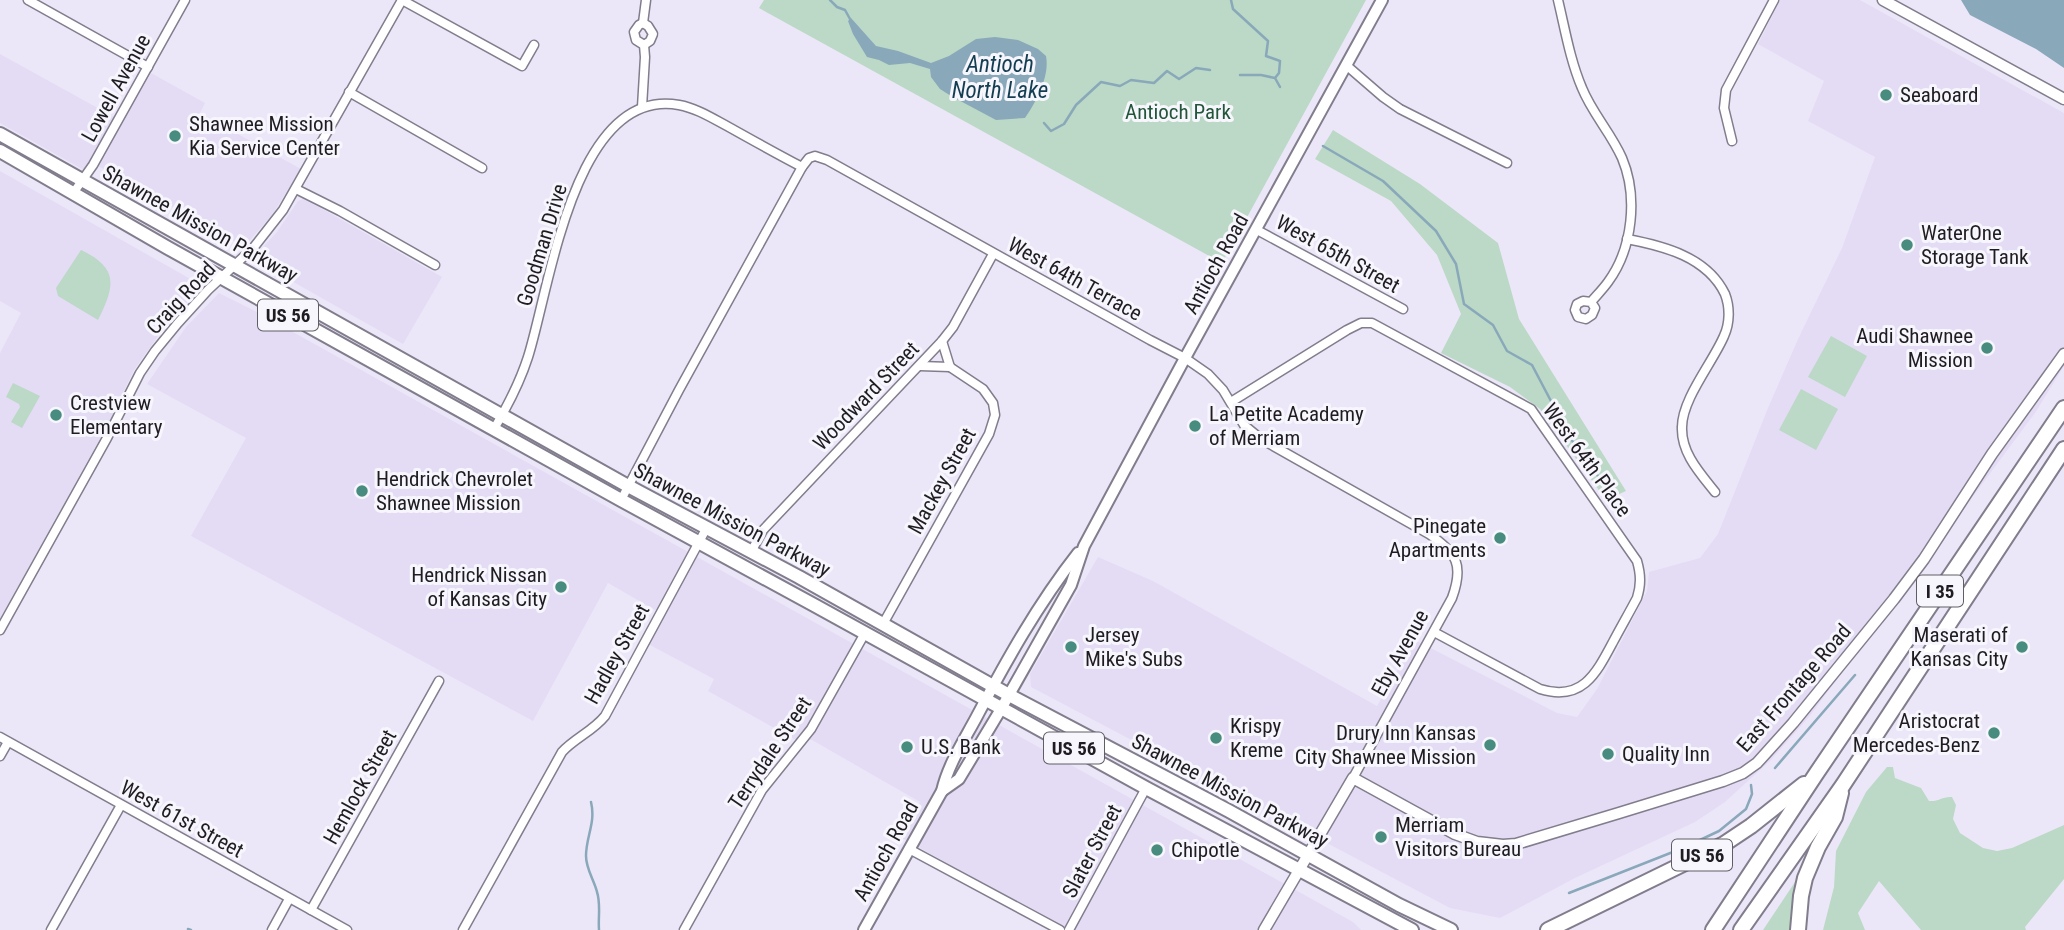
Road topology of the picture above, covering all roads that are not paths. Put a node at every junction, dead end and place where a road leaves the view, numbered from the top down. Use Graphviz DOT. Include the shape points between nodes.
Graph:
graph roads {
  1 [pos="28,0"];
  2 [pos="185,0"];
  3 [pos="402,0"];
  4 [pos="646,0"];
  5 [pos="1382,0"];
  6 [pos="1558,0"];
  7 [pos="1774,0"];
  8 [pos="1883,0"];
  9 [pos="1902,4"];
  10 [pos="643,23"];
  11 [pos="534,45"];
  12 [pos="643,45"];
  13 [pos="1346,65"];
  14 [pos="148,67"];
  15 [pos="349,92"];
  16 [pos="2064,99"];
  17 [pos="642,107"];
  18 [pos="0,134"];
  19 [pos="1732,141"];
  20 [pos="0,151"];
  21 [pos="1507,163"];
  22 [pos="802,167"];
  23 [pos="482,168"];
  24 [pos="84,180"];
  25 [pos="296,189"];
  26 [pos="74,192"];
  27 [pos="1257,230"];
  28 [pos="1627,239"];
  29 [pos="993,254"];
  30 [pos="435,265"];
  31 [pos="236,266"];
  32 [pos="222,277"];
  33 [pos="1591,302"];
  34 [pos="1403,309"];
  35 [pos="942,341"];
  36 [pos="2064,354"];
  37 [pos="1185,358"];
  38 [pos="920,366"];
  39 [pos="950,367"];
  40 [pos="1231,401"];
  41 [pos="2064,408"];
  42 [pos="502,416"];
  43 [pos="494,429"];
  44 [pos="2064,449"];
  45 [pos="628,486"];
  46 [pos="1715,492"];
  47 [pos="621,500"];
  48 [pos="706,529"];
  49 [pos="698,542"];
  50 [pos="1084,546"];
  51 [pos="751,552"];
  52 [pos="1456,561"];
  53 [pos="883,624"];
  54 [pos="0,629"];
  55 [pos="1434,632"];
  56 [pos="865,633"];
  57 [pos="439,681"];
  58 [pos="993,685"];
  59 [pos="1009,695"];
  60 [pos="985,700"];
  61 [pos="1002,709"];
  62 [pos="4,739"];
  63 [pos="0,756"];
  64 [pos="1816,774"];
  65 [pos="1353,778"];
  66 [pos="1843,785"];
  67 [pos="1146,788"];
  68 [pos="942,791"];
  69 [pos="1204,798"];
  70 [pos="121,805"];
  71 [pos="909,849"];
  72 [pos="1307,854"];
  73 [pos="1299,869"];
  74 [pos="289,899"];
  75 [pos="311,910"];
  76 [pos="51,930"];
  77 [pos="272,930"];
  78 [pos="347,930"];
  79 [pos="463,930"];
  80 [pos="684,930"];
  81 [pos="864,930"];
  82 [pos="1060,930"];
  83 [pos="1069,930"];
  84 [pos="1264,930"];
  85 [pos="1412,930"];
  86 [pos="1451,930"];
  87 [pos="1548,930"];
  88 [pos="1713,930"];
  89 [pos="1741,930"];
  90 [pos="1798,930"];
  1 -- 14 [label="street"];
  2 -- 14 [label="street, Lowell Avenue"];
  3 -- 11 [label="street" via="522,66"];
  3 -- 15 [label="street, Craig Road"];
  4 -- 10 [label="street"];
  5 -- 13 [label="main road, Antioch Road"];
  6 -- 28 [label="street" via="1582,88 1628,174 1631,208"];
  7 -- 19 [label="street" via="1726,90 1724,108"];
  8 -- 9 [label="street"];
  9 -- 16 [label="street"];
  10 -- 12 [label="street" via="634,32"];
  10 -- 12 [label="street" via="653,34"];
  12 -- 17 [label="street"];
  13 -- 21 [label="street" via="1400,108"];
  13 -- 27 [label="main road, Antioch Road"];
  14 -- 24 [label="street, Lowell Avenue"];
  15 -- 23 [label="street"];
  15 -- 25 [label="street, Craig Road"];
  17 -- 22 [label="street" via="671,104 691,108"];
  17 -- 42 [label="street, Goodman Drive" via="612,127 582,177 562,226 528,358"];
  18 -- 24 [label="highway, Shawnee Mission Parkway / US 56"];
  20 -- 26 [label="highway, Shawnee Mission Parkway / US 56"];
  22 -- 29 [label="street, West 64th Terrace" via="815,156 827,160"];
  22 -- 45 [label="street"];
  24 -- 26 [label="street, Lowell Avenue"];
  24 -- 31 [label="highway, Shawnee Mission Parkway / US 56"];
  25 -- 30 [label="street"];
  25 -- 31 [label="street, Craig Road" via="269,230"];
  26 -- 32 [label="highway, Shawnee Mission Parkway / US 56"];
  27 -- 34 [label="street, West 65th Street"];
  27 -- 37 [label="main road, Antioch Road"];
  28 -- 33 [label="street" via="1609,281"];
  28 -- 46 [label="street" via="1679,253 1701,265 1720,284 1727,299 1724,336 1689,400 1682,426 1686,451"];
  29 -- 35 [label="street, Woodward Street"];
  29 -- 37 [label="street, West 64th Terrace"];
  31 -- 32 [label="street, Craig Road"];
  31 -- 42 [label="highway, Shawnee Mission Parkway / US 56"];
  32 -- 43 [label="highway, Shawnee Mission Parkway / US 56"];
  32 -- 54 [label="street, Craig Road" via="145,365"];
  35 -- 38 [label="street, Woodward Street"];
  35 -- 39 [label="street"];
  36 -- 65 [label="street, East Frontage Road" via="1894,599 1793,723 1743,773 1503,845 1455,834"];
  37 -- 40 [label="street, West 64th Terrace" via="1208,374"];
  37 -- 50 [label="main road, Antioch Road"];
  38 -- 39 [label="street"];
  38 -- 51 [label="street, Woodward Street" via="763,530"];
  39 -- 53 [label="street, Mackey Street" via="988,395 993,403 993,424"];
  40 -- 52 [label="street, West 64th Terrace" via="1244,425 1261,439 1429,534 1450,550"];
  40 -- 55 [label="street, West 64th Place" via="1347,330 1372,323 1531,409 1637,561 1641,575 1637,598 1598,671 1569,691 1540,688"];
  41 -- 64 [label="highway, I 35"];
  42 -- 43 [label="street, Goodman Drive"];
  42 -- 45 [label="highway, Shawnee Mission Parkway / US 56"];
  43 -- 47 [label="highway, Shawnee Mission Parkway / US 56"];
  44 -- 66 [label="highway, I 35"];
  45 -- 47 [label="street"];
  45 -- 48 [label="highway, Shawnee Mission Parkway / US 56"];
  47 -- 49 [label="highway, Shawnee Mission Parkway / US 56"];
  48 -- 49 [label="street, Hadley Street"];
  48 -- 51 [label="highway, Shawnee Mission Parkway / US 56"];
  49 -- 56 [label="highway, Shawnee Mission Parkway / US 56"];
  49 -- 79 [label="street, Hadley Street" via="605,716 562,752"];
  50 -- 58 [label="main road, Antioch Road" via="1058,579"];
  50 -- 59 [label="main road, Antioch Road" via="1071,585"];
  51 -- 53 [label="highway, Shawnee Mission Parkway / US 56"];
  52 -- 55 [label="street, Eby Avenue" via="1459,579"];
  53 -- 58 [label="highway, Shawnee Mission Parkway / US 56"];
  55 -- 65 [label="street, Eby Avenue"];
  56 -- 60 [label="highway, Shawnee Mission Parkway / US 56"];
  56 -- 80 [label="street, Terrydale Street" via="811,729 762,790"];
  57 -- 75 [label="street, Hemlock Street"];
  58 -- 59 [label="highway, Shawnee Mission Parkway / US 56"];
  58 -- 60 [label="main road, Antioch Road"];
  59 -- 61 [label="main road, Antioch Road"];
  59 -- 69 [label="highway, Shawnee Mission Parkway / US 56"];
  60 -- 61 [label="highway, Shawnee Mission Parkway / US 56"];
  60 -- 68 [label="main road, Antioch Road" via="946,772"];
  61 -- 67 [label="highway, Shawnee Mission Parkway / US 56"];
  61 -- 68 [label="main road, Antioch Road" via="959,779"];
  62 -- 63 [label="street"];
  62 -- 70 [label="street, West 61st Street"];
  64 -- 87 [label="highway, US 56" via="1724,844"];
  64 -- 88 [label="highway, I 35"];
  65 -- 72 [label="street, Eby Avenue"];
  66 -- 89 [label="highway, I 35"];
  66 -- 90 [label="highway" via="1835,817 1805,878"];
  67 -- 69 [label="highway" via="1155,786"];
  67 -- 73 [label="highway, Shawnee Mission Parkway / US 56"];
  67 -- 83 [label="street, Slater Street"];
  68 -- 71 [label="main road, Antioch Road"];
  69 -- 72 [label="highway, Shawnee Mission Parkway / US 56"];
  70 -- 74 [label="street, West 61st Street"];
  70 -- 76 [label="street"];
  71 -- 81 [label="main road, Antioch Road"];
  71 -- 82 [label="street"];
  72 -- 73 [label="street, Eby Avenue"];
  72 -- 86 [label="highway, Shawnee Mission Parkway / US 56"];
  73 -- 84 [label="street, Eby Avenue"];
  73 -- 85 [label="highway, Shawnee Mission Parkway / US 56"];
  74 -- 75 [label="street, West 61st Street"];
  74 -- 77 [label="street"];
  75 -- 78 [label="street, West 61st Street"];
}
